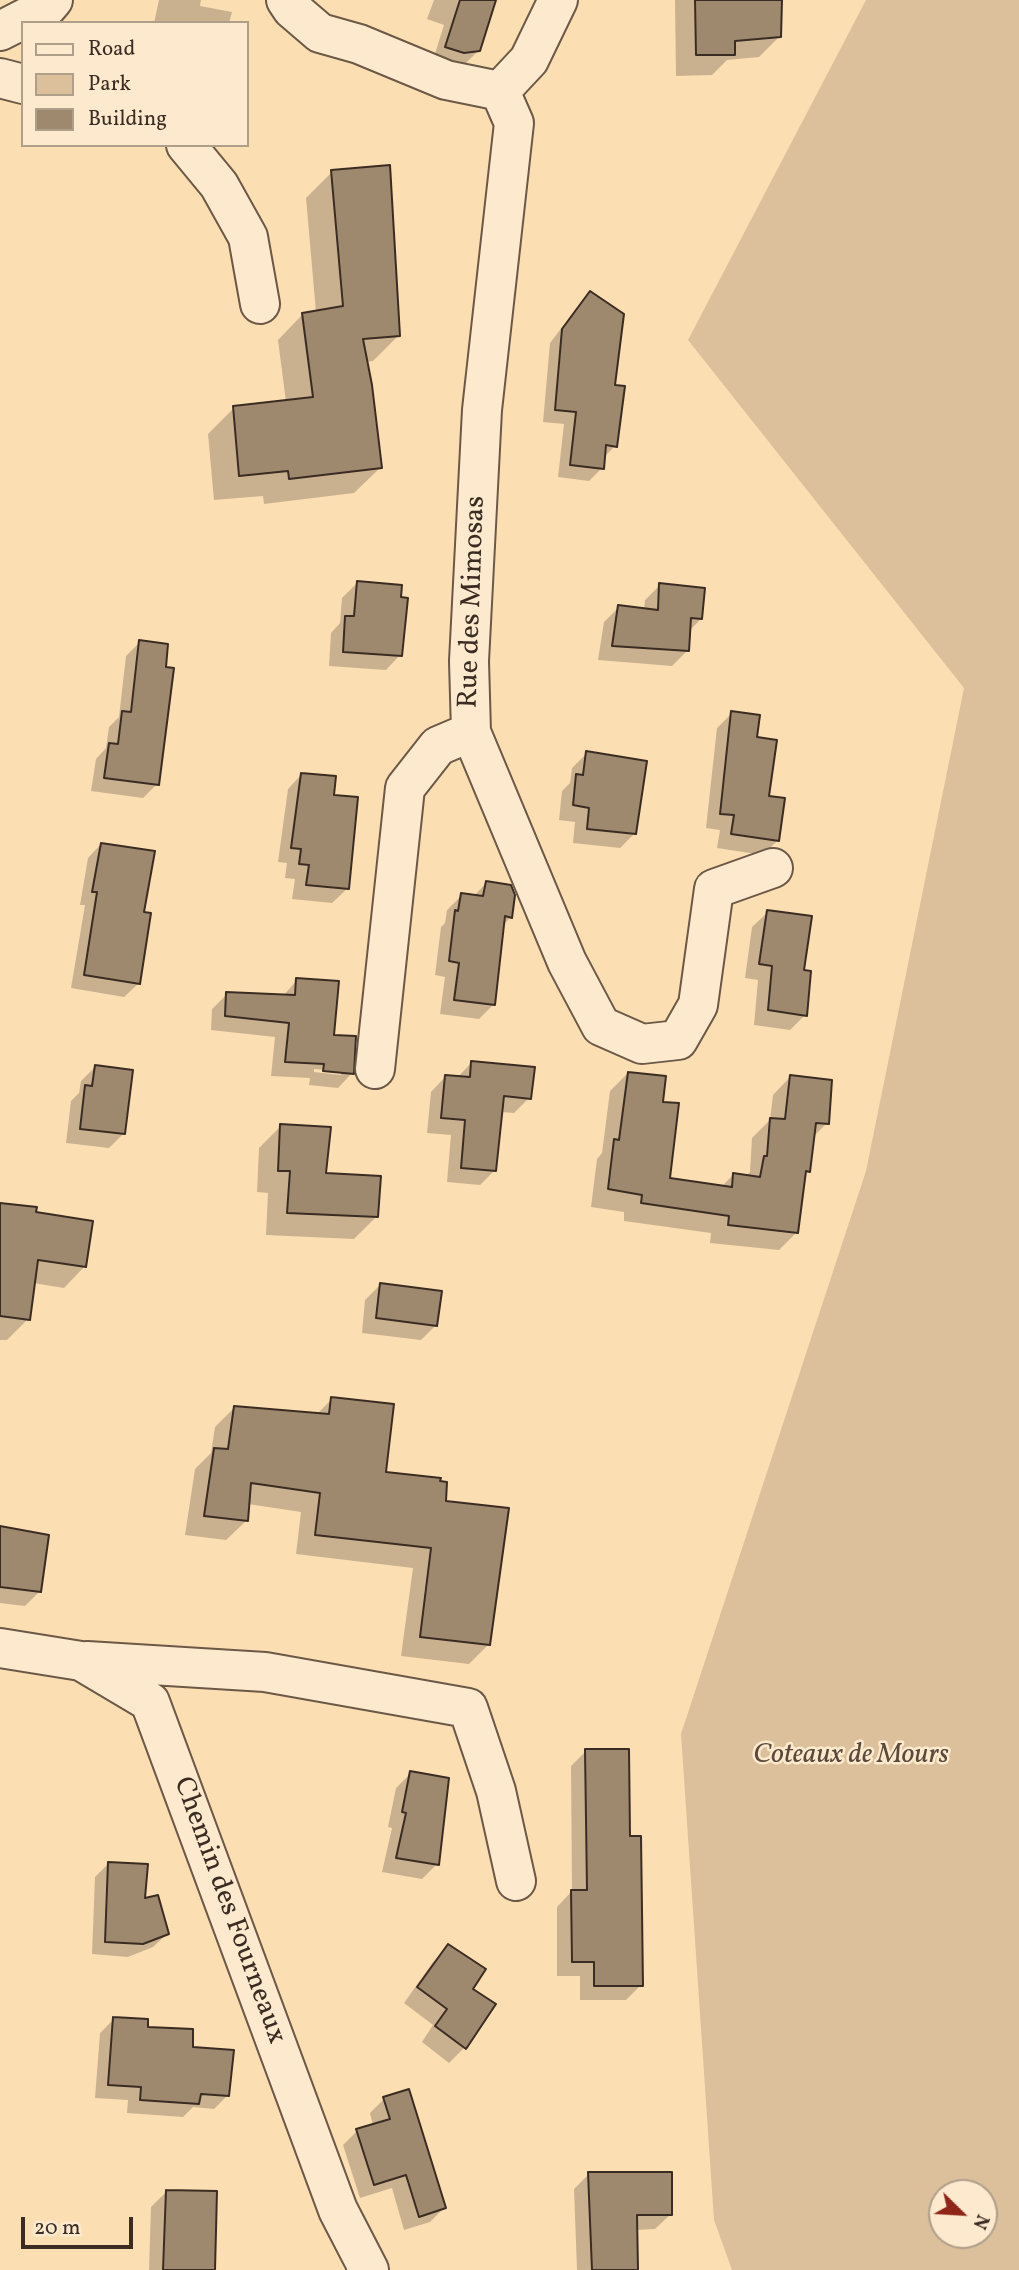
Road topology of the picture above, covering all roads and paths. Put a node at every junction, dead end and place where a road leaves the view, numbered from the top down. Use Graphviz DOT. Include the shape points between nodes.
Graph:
graph roads {
  1 [pos="53,0"];
  2 [pos="286,0"];
  3 [pos="558,0"];
  4 [pos="0,32"];
  5 [pos="0,78"];
  6 [pos="21,83"];
  7 [pos="500,91"];
  8 [pos="188,147"];
  9 [pos="260,304"];
  10 [pos="471,732"];
  11 [pos="773,868"];
  12 [pos="375,1069"];
  13 [pos="0,1648"];
  14 [pos="81,1661"];
  15 [pos="516,1881"];
  16 [pos="369,2270"];
  1 -- 4 [label="street"];
  2 -- 7 [label="street" via="320,33 446,80"];
  3 -- 7 [label="street" via="530,60"];
  5 -- 6 [label="street"];
  7 -- 10 [label="street, Rue des Mimosas" via="514,123 482,410 469,661"];
  8 -- 9 [label="street" via="219,185 248,237"];
  10 -- 11 [label="street, Rue des Mimosas" via="568,962 601,1026 642,1045 678,1040 698,1004 714,889"];
  10 -- 12 [label="street" via="438,746 405,788"];
  13 -- 14 [label="street, Chemin des Fourneaux"];
  14 -- 15 [label="street" via="265,1672 468,1707 496,1791"];
  14 -- 16 [label="street, Chemin des Fourneaux" via="150,1702 338,2210"];
}
